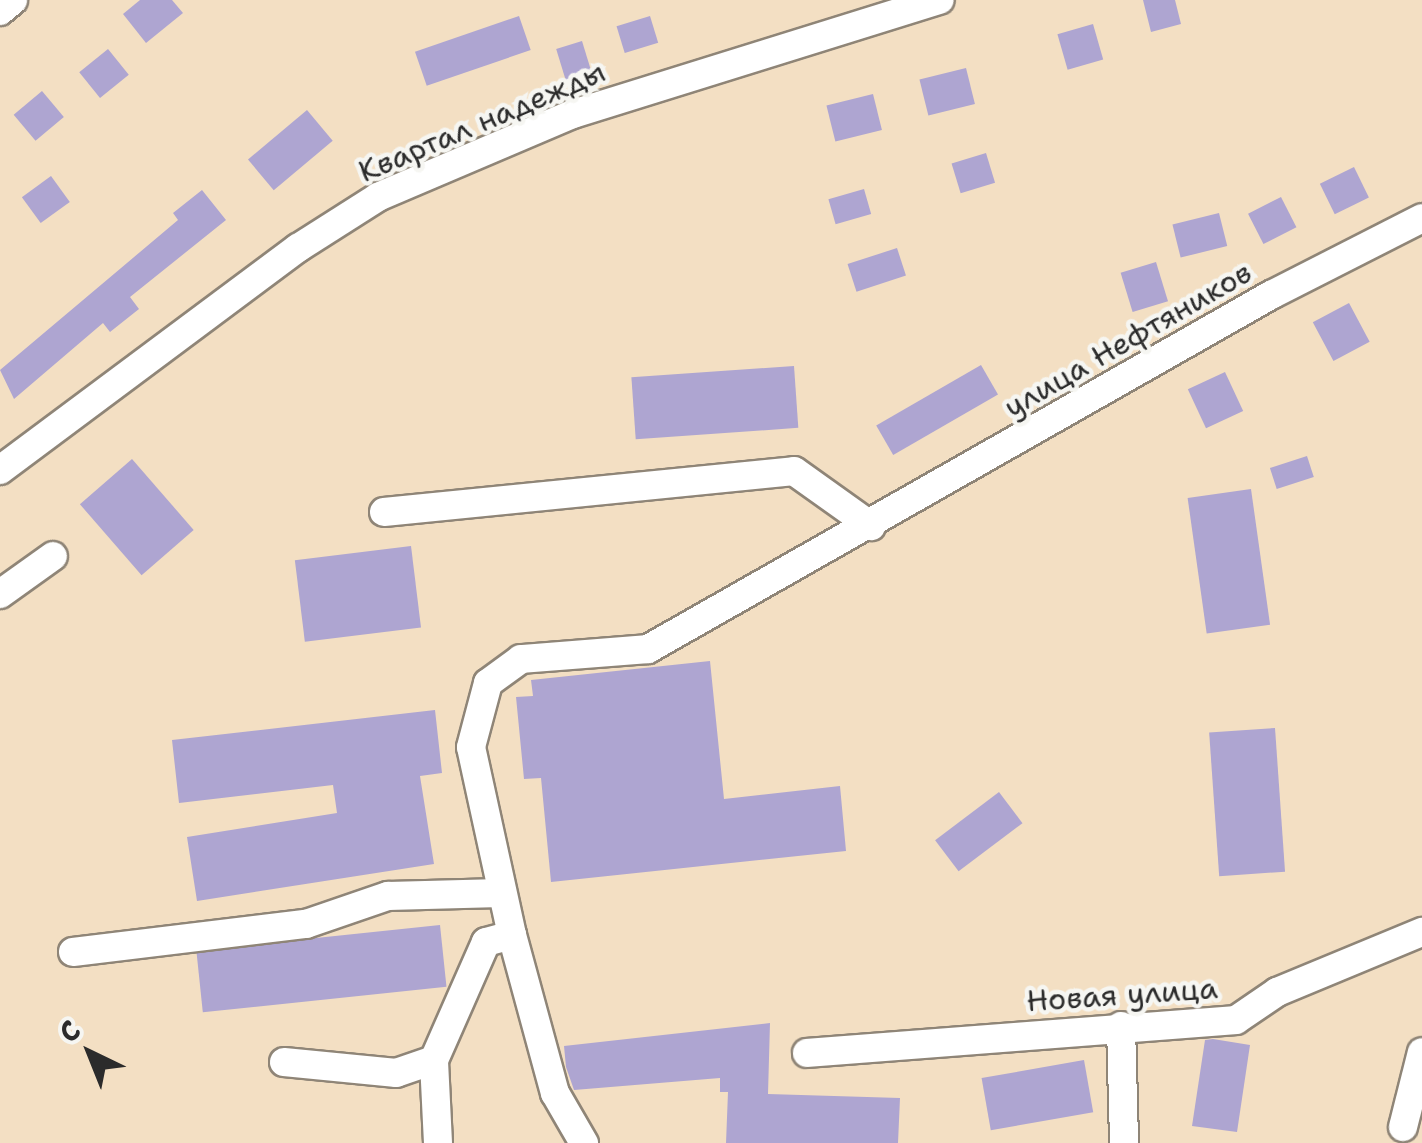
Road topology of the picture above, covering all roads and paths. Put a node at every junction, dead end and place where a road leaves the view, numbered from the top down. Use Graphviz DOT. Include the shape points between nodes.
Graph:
graph roads {
  1 [pos="13,0"];
  2 [pos="940,0"];
  3 [pos="0,11"];
  4 [pos="1422,218"];
  5 [pos="0,470"];
  6 [pos="384,512"];
  7 [pos="871,526"];
  8 [pos="53,556"];
  9 [pos="0,594"];
  10 [pos="501,893"];
  11 [pos="1422,932"];
  12 [pos="512,934"];
  13 [pos="74,952"];
  14 [pos="1121,1026"];
  15 [pos="806,1052"];
  16 [pos="1422,1052"];
  17 [pos="434,1060"];
  18 [pos="284,1062"];
  19 [pos="1404,1127"];
  20 [pos="438,1143"];
  21 [pos="584,1143"];
  22 [pos="1124,1143"];
  1 -- 3 [label="street"];
  2 -- 5 [label="street, Квартал надежды" via="573,114 378,197 298,248"];
  4 -- 7 [label="street, улица Нефтяников" via="1272,295"];
  6 -- 7 [label="street" via="794,471"];
  7 -- 10 [label="street, улица Нефтяников" via="648,649 521,659 488,684 470,747"];
  8 -- 9 [label="street"];
  10 -- 12 [label="street, улица Нефтяников"];
  10 -- 13 [label="street" via="388,896 306,924"];
  11 -- 14 [label="street, Новая улица" via="1277,992 1236,1020"];
  12 -- 17 [label="street" via="486,942"];
  12 -- 21 [label="street, улица Нефтяников" via="554,1093"];
  14 -- 15 [label="street, Новая улица"];
  14 -- 22 [label="street"];
  16 -- 19 [label="street"];
  17 -- 18 [label="street" via="396,1073"];
  17 -- 20 [label="street"];
}
